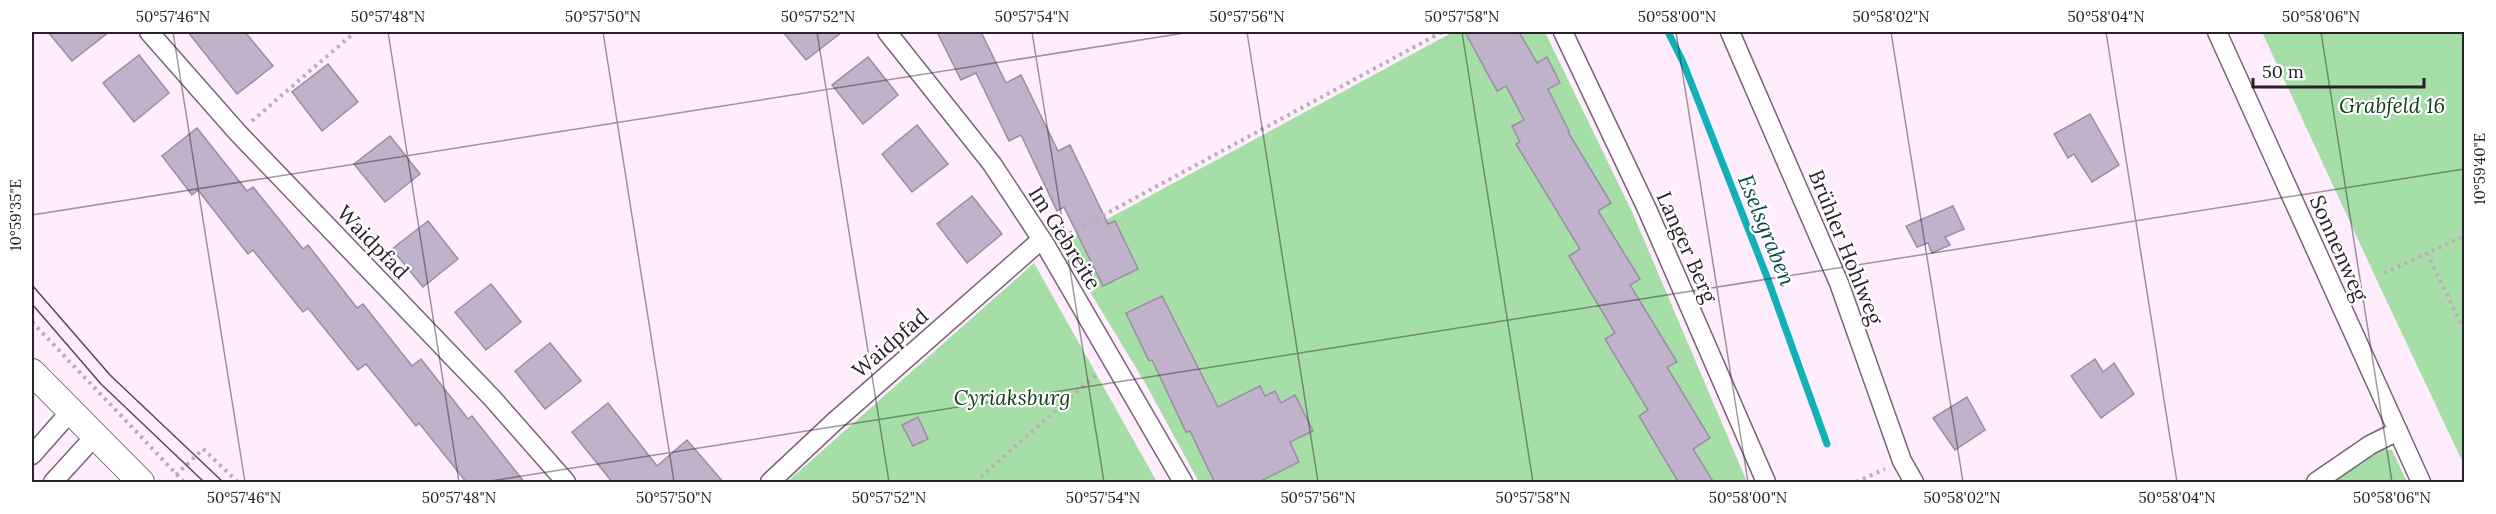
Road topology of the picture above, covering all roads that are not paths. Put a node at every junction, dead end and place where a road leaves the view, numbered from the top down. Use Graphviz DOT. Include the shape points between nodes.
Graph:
graph roads {
  1 [pos="149,32"];
  2 [pos="887,32"];
  3 [pos="1563,32"];
  4 [pos="1730,32"];
  5 [pos="2217,32"];
  6 [pos="1044,243"];
  7 [pos="32,372"];
  8 [pos="70,412"];
  9 [pos="2398,431"];
  10 [pos="95,436"];
  11 [pos="32,455"];
  12 [pos="53,483"];
  13 [pos="141,483"];
  14 [pos="566,483"];
  15 [pos="770,483"];
  16 [pos="1184,483"];
  17 [pos="1766,483"];
  18 [pos="1914,483"];
  19 [pos="2316,483"];
  20 [pos="2421,483"];
  1 -- 14 [label="street, Waidpfad" via="238,133 493,399"];
  2 -- 6 [label="street, Im Gebreite" via="992,164"];
  3 -- 17 [label="street, Langer Berg" via="1647,209"];
  4 -- 18 [label="street, Brühler Hohlweg" via="1839,283 1902,461"];
  5 -- 9 [label="street, Sonnenweg"];
  6 -- 15 [label="street, Waidpfad" via="834,422"];
  6 -- 16 [label="street, Im Gebreite"];
  7 -- 8 [label="main road"];
  8 -- 10 [label="main road"];
  8 -- 11 [label="street"];
  9 -- 19 [label="street" via="2370,445"];
  9 -- 20 [label="street, Sonnenweg"];
  10 -- 12 [label="street"];
  10 -- 13 [label="main road"];
}
